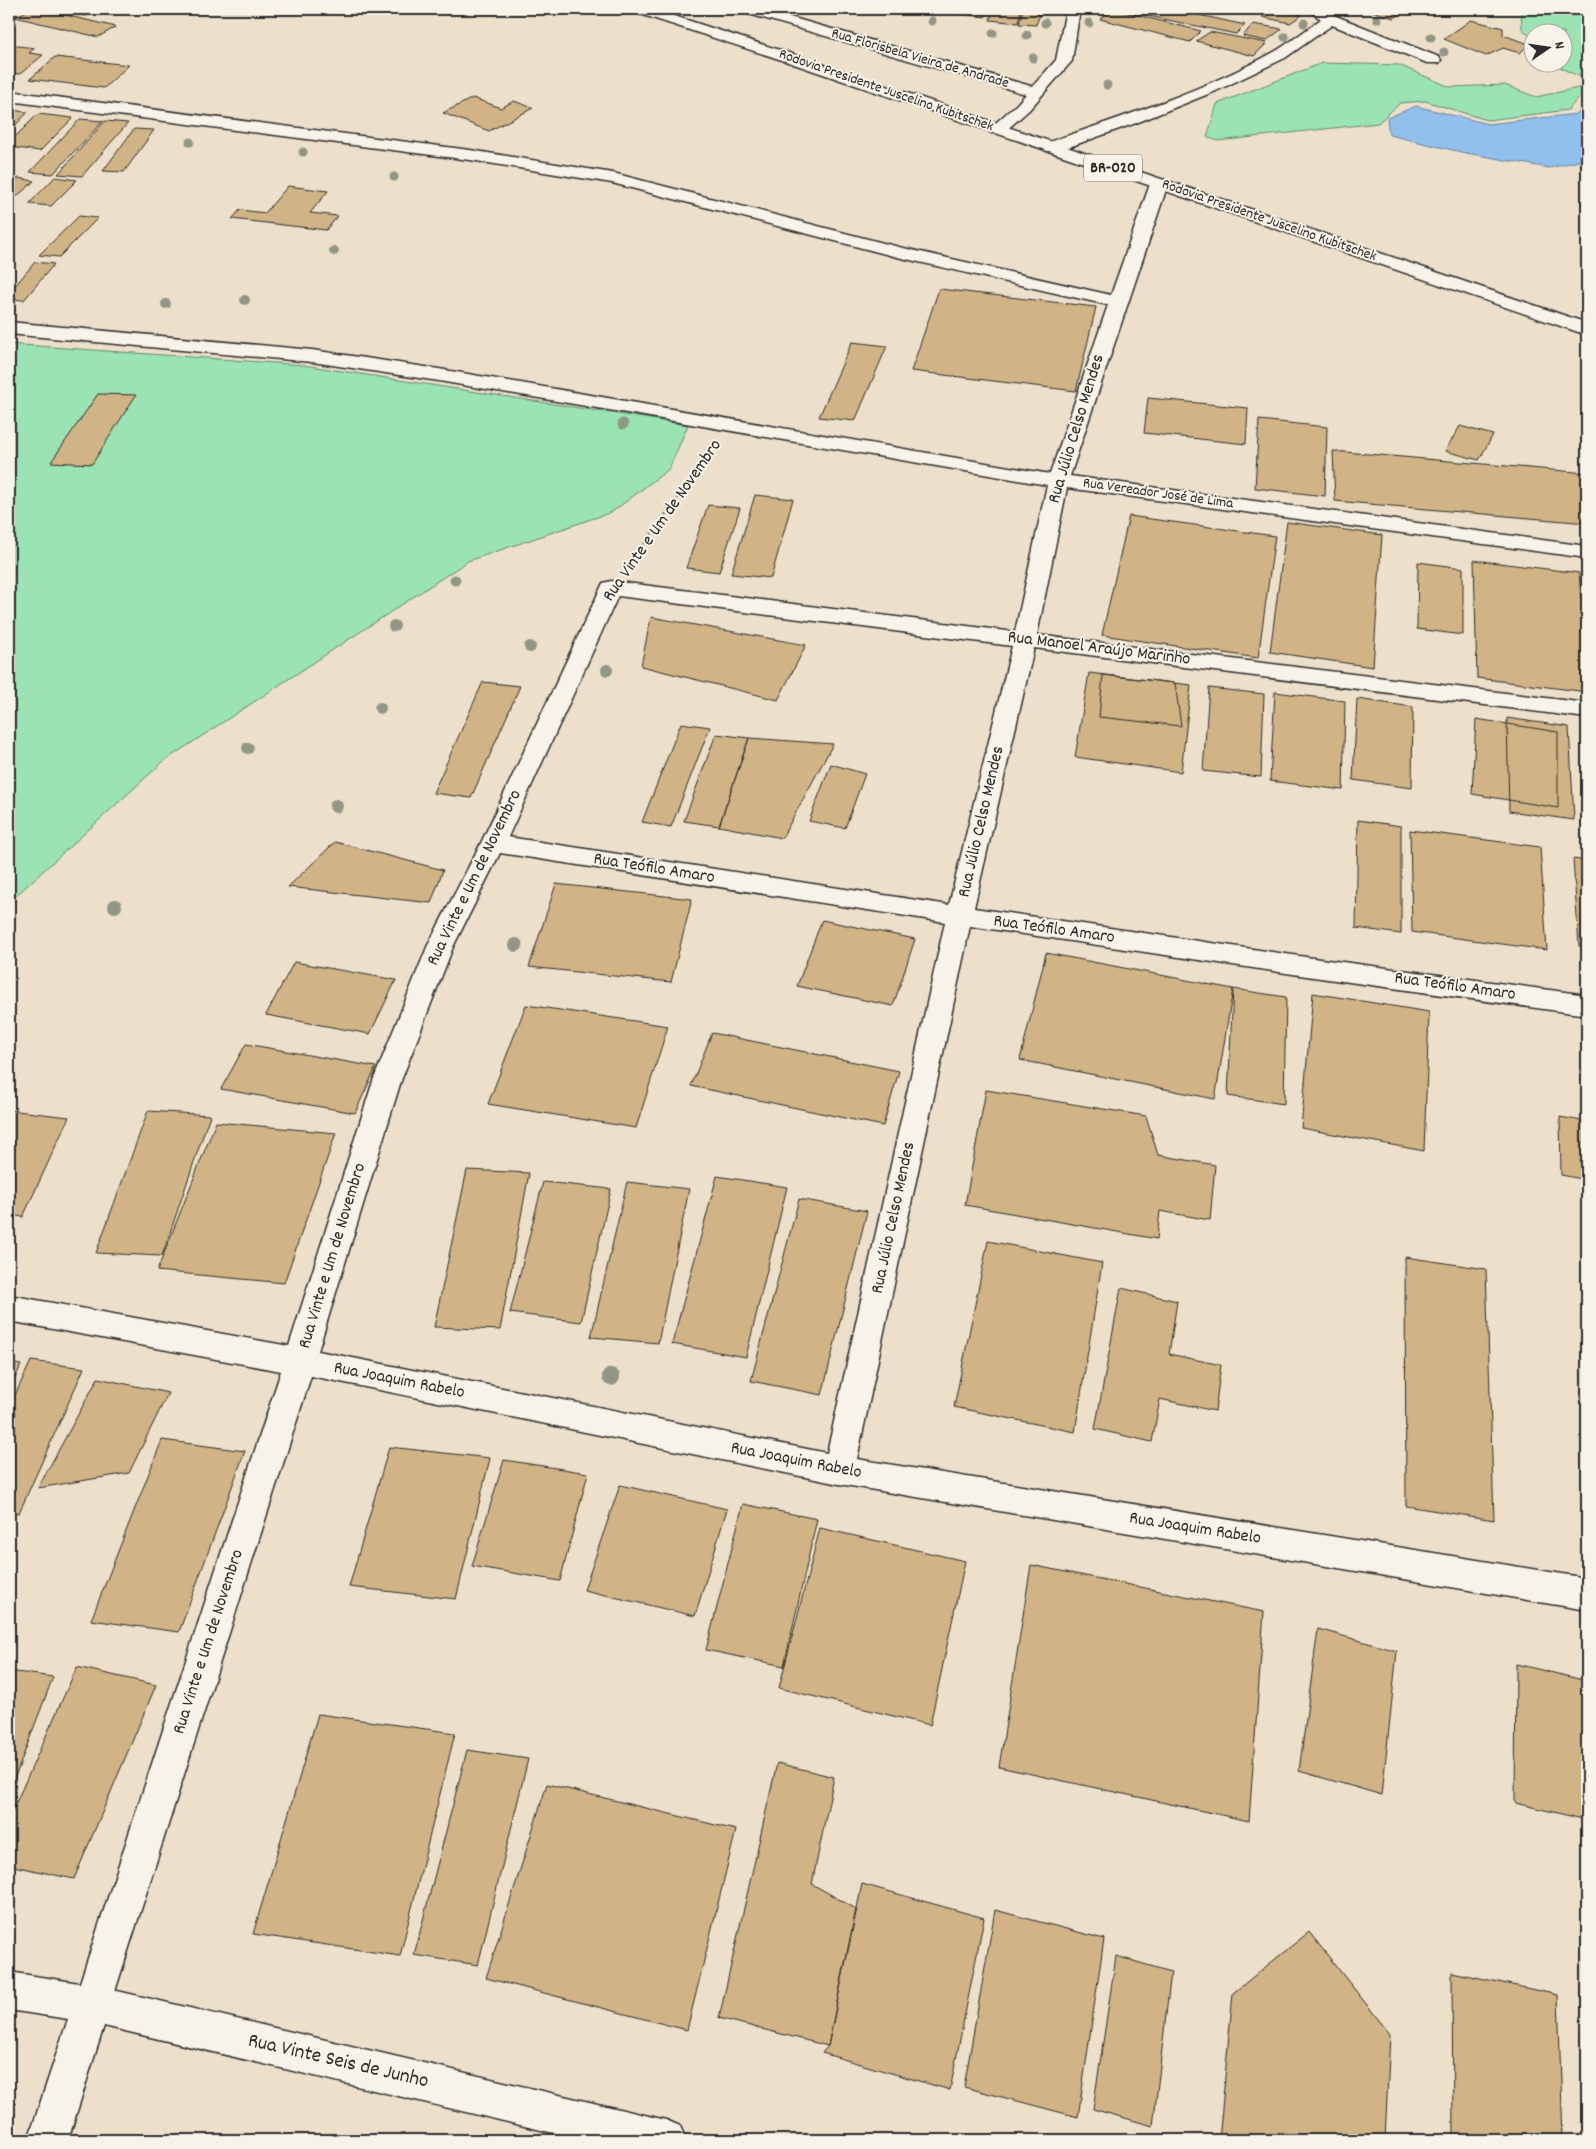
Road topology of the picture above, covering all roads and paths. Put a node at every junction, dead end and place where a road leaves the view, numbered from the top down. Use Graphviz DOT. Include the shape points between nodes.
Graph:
graph roads {
  1 [pos="644,9"];
  2 [pos="747,9"];
  3 [pos="1073,9"];
  4 [pos="1316,9"];
  5 [pos="1331,19"];
  6 [pos="1433,60"];
  7 [pos="1035,92"];
  8 [pos="9,96"];
  9 [pos="997,130"];
  10 [pos="1052,147"];
  11 [pos="1160,184"];
  12 [pos="1118,302"];
  13 [pos="9,328"];
  14 [pos="1587,329"];
  15 [pos="731,424"];
  16 [pos="1058,481"];
  17 [pos="1587,552"];
  18 [pos="611,588"];
  19 [pos="1025,639"];
  20 [pos="1587,711"];
  21 [pos="493,843"];
  22 [pos="959,916"];
  23 [pos="1587,1005"];
  24 [pos="9,1308"];
  25 [pos="300,1361"];
  26 [pos="839,1470"];
  27 [pos="1587,1594"];
  28 [pos="9,1992"];
  29 [pos="92,2004"];
  30 [pos="48,2140"];
  31 [pos="666,2140"];
  1 -- 9 [label="main road, Rodovia Presidente Juscelino Kubitschek / BR-020"];
  2 -- 7 [label="main road, Rua Florisbela Vieira de Andrade"];
  3 -- 7 [label="main road" via="1064,61"];
  4 -- 5 [label="main road"];
  5 -- 6 [label="main road"];
  5 -- 10 [label="main road" via="1280,55 1210,88"];
  7 -- 9 [label="main road"];
  8 -- 12 [label="main road" via="470,155 613,178 897,252"];
  9 -- 10 [label="main road, Rodovia Presidente Juscelino Kubitschek / BR-020"];
  10 -- 11 [label="main road, Rodovia Presidente Juscelino Kubitschek / BR-020"];
  11 -- 12 [label="main road, Rua Júlio Celso Mendes"];
  11 -- 14 [label="main road, Rodovia Presidente Juscelino Kubitschek / BR-020"];
  12 -- 16 [label="main road, Rua Júlio Celso Mendes"];
  13 -- 15 [label="main road, Rua Vereador José de Lima" via="312,356"];
  15 -- 16 [label="main road, Rua Vereador José de Lima"];
  15 -- 18 [label="path, Rua Vinte e Um de Novembro"];
  16 -- 17 [label="main road, Rua Vereador José de Lima"];
  16 -- 19 [label="main road, Rua Júlio Celso Mendes"];
  18 -- 19 [label="main road, Rua Manoel Araújo Marinho"];
  18 -- 21 [label="main road, Rua Vinte e Um de Novembro"];
  19 -- 20 [label="main road, Rua Manoel Araújo Marinho"];
  19 -- 22 [label="main road, Rua Júlio Celso Mendes"];
  21 -- 22 [label="main road, Rua Teófilo Amaro"];
  21 -- 25 [label="main road, Rua Vinte e Um de Novembro" via="440,947 387,1081"];
  22 -- 23 [label="main road, Rua Teófilo Amaro"];
  22 -- 26 [label="main road, Rua Júlio Celso Mendes"];
  24 -- 25 [label="main road, Rua Joaquim Rabelo"];
  25 -- 26 [label="main road, Rua Joaquim Rabelo"];
  25 -- 29 [label="main road, Rua Vinte e Um de Novembro"];
  26 -- 27 [label="main road, Rua Joaquim Rabelo"];
  28 -- 29 [label="main road, Rua Vinte Seis de Junho"];
  29 -- 30 [label="main road, Rua Vinte e Um de Novembro"];
  29 -- 31 [label="main road, Rua Vinte Seis de Junho"];
}
